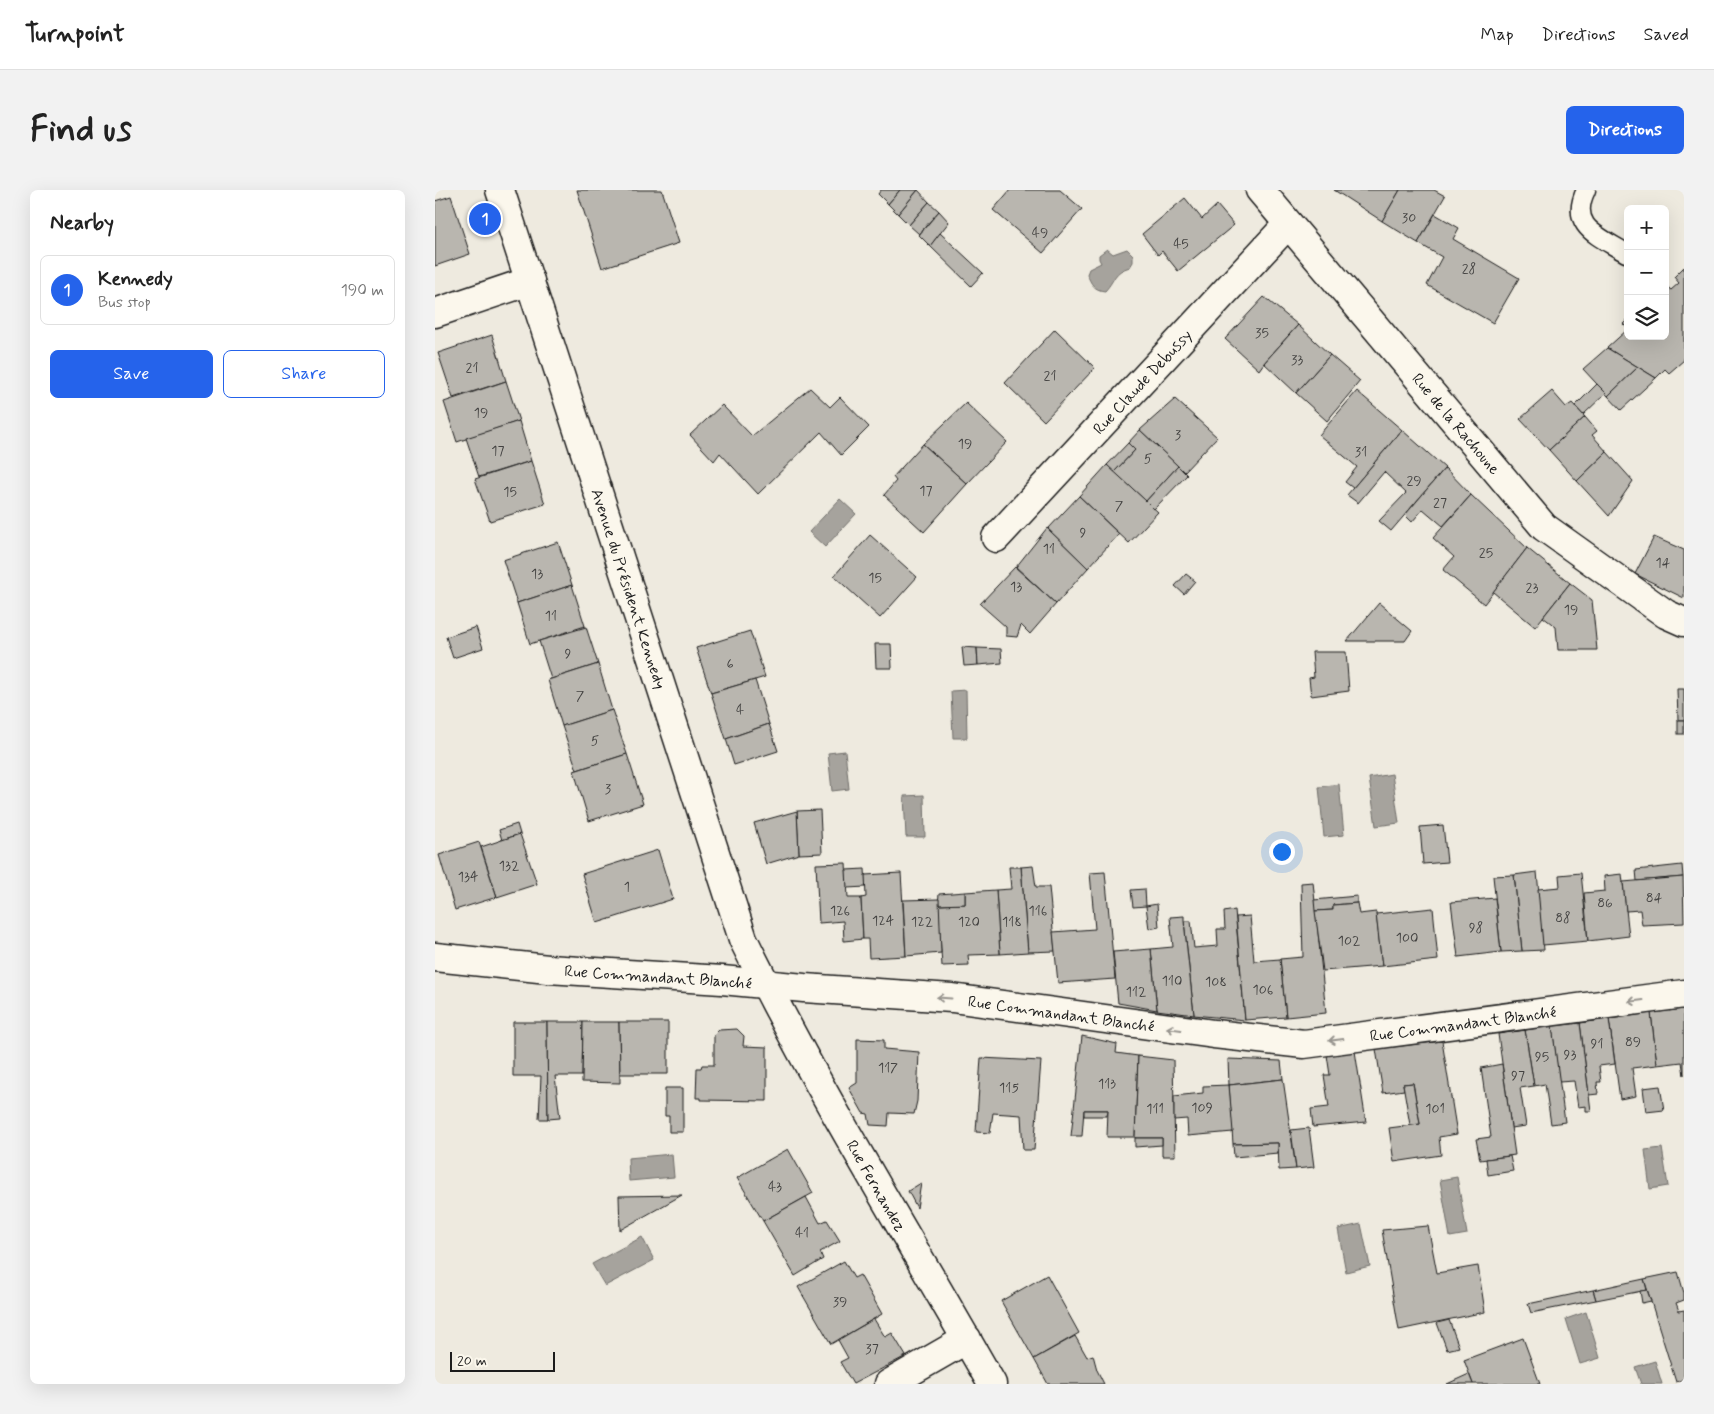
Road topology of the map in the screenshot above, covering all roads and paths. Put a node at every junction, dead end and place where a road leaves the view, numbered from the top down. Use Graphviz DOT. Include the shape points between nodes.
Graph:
graph roads {
  1 [pos="500,190"];
  2 [pos="1260,190"];
  3 [pos="1586,190"];
  4 [pos="1288,224"];
  5 [pos="1624,251"];
  6 [pos="530,281"];
  7 [pos="435,313"];
  8 [pos="995,538"];
  9 [pos="1684,622"];
  10 [pos="435,957"];
  11 [pos="765,984"];
  12 [pos="1684,994"];
  13 [pos="967,1339"];
  14 [pos="889,1384"];
  15 [pos="992,1384"];
  1 -- 6 [label="street, Avenue du Président Kennedy"];
  2 -- 4 [label="street, Rue de la Rachoune"];
  3 -- 5 [label="lane" via="1580,216 1587,228"];
  4 -- 8 [label="street, Rue Claude Debussy"];
  4 -- 9 [label="street, Rue de la Rachoune" via="1543,527 1666,614"];
  6 -- 7 [label="street"];
  6 -- 11 [label="street, Avenue du Président Kennedy" via="743,939"];
  10 -- 11 [label="street, Rue Commandant Blanché" via="548,969"];
  12 -- 11 [label="street, Rue Commandant Blanché, one-way" via="1304,1044 952,998"];
  11 -- 13 [label="street, Rue Fernandez" via="932,1283"];
  13 -- 14 [label="street"];
  13 -- 15 [label="street, Rue Fernandez"];
}
